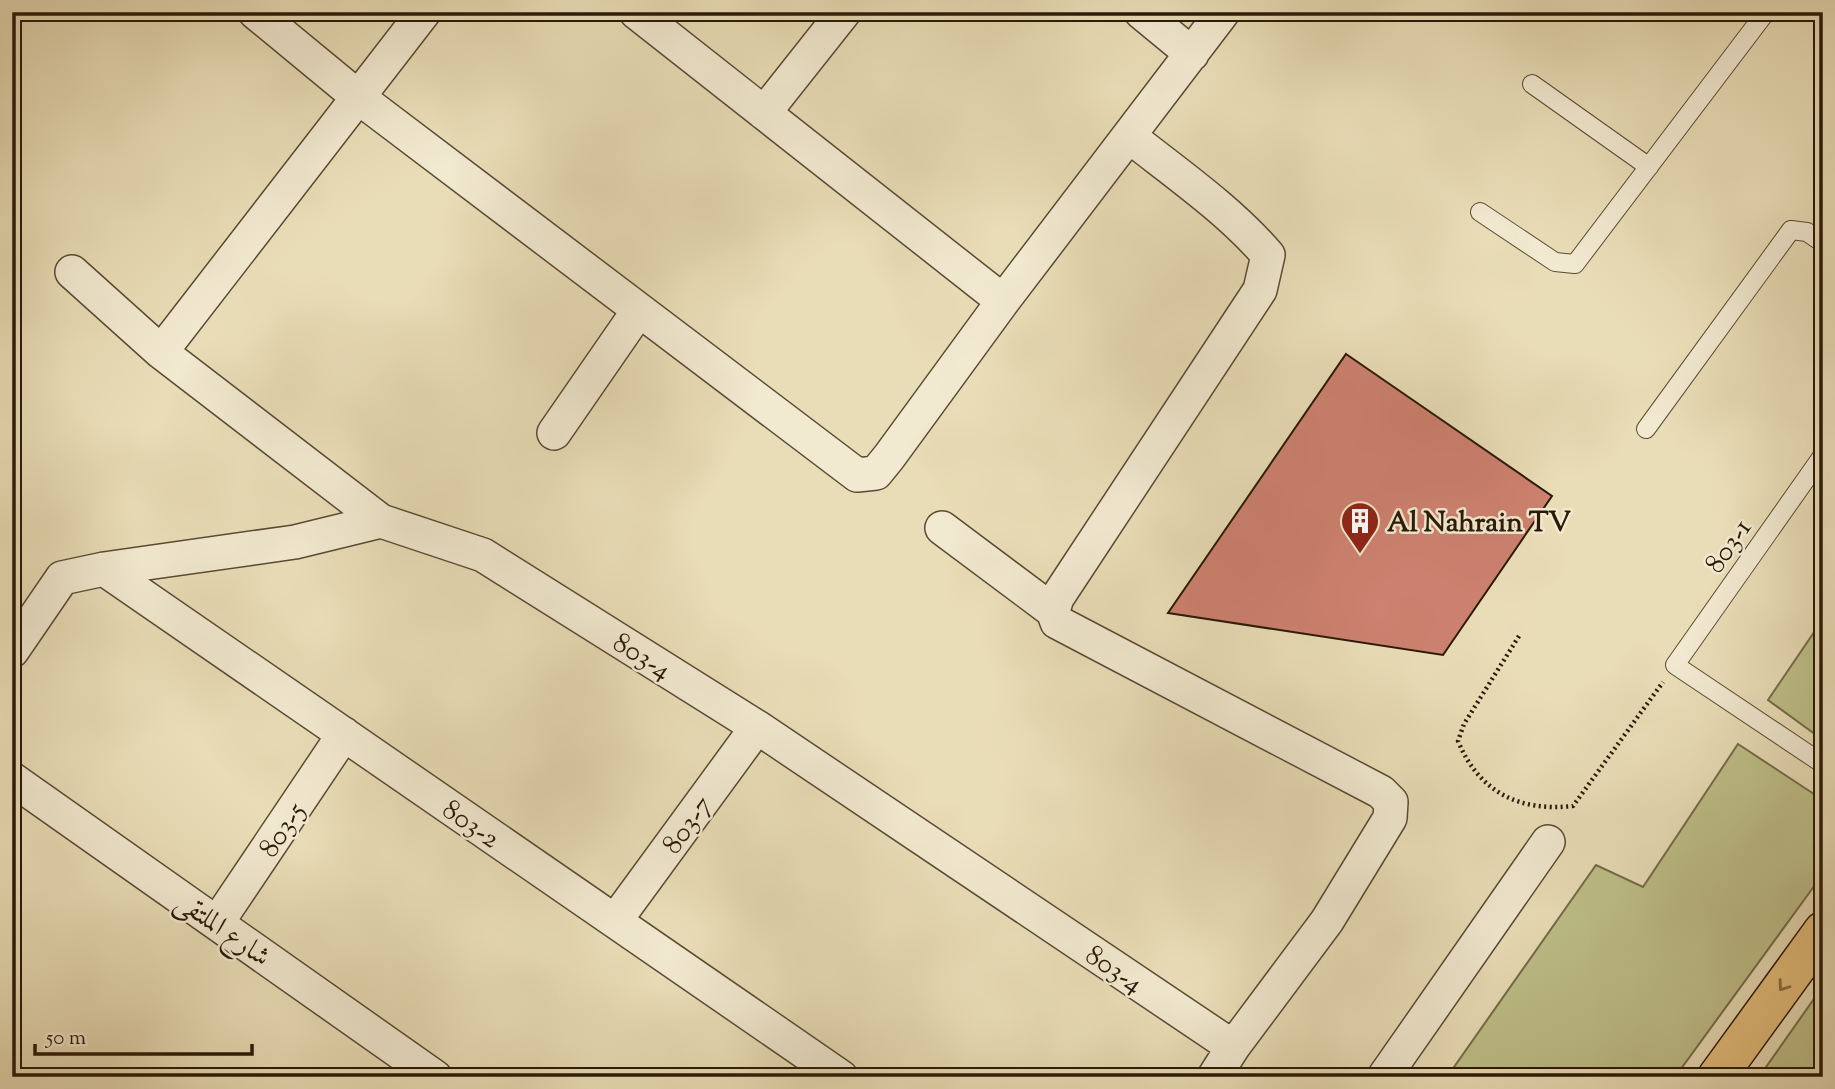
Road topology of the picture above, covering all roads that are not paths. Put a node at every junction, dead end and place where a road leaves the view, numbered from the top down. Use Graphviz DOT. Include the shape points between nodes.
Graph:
graph roads {
  1 [pos="255,12"];
  2 [pos="424,12"];
  3 [pos="636,12"];
  4 [pos="844,12"];
  5 [pos="1141,12"];
  6 [pos="1223,12"];
  7 [pos="1766,12"];
  8 [pos="1192,54"];
  9 [pos="1532,84"];
  10 [pos="358,97"];
  11 [pos="764,113"];
  12 [pos="1129,136"];
  13 [pos="1649,167"];
  14 [pos="1480,212"];
  15 [pos="1823,243"];
  16 [pos="72,272"];
  17 [pos="1003,301"];
  18 [pos="639,310"];
  19 [pos="161,352"];
  20 [pos="1646,429"];
  21 [pos="554,433"];
  22 [pos="1823,455"];
  23 [pos="382,521"];
  24 [pos="942,528"];
  25 [pos="104,569"];
  26 [pos="1053,611"];
  27 [pos="12,651"];
  28 [pos="757,727"];
  29 [pos="344,734"];
  30 [pos="1823,764"];
  31 [pos="12,779"];
  32 [pos="1548,842"];
  33 [pos="615,921"];
  34 [pos="217,923"];
  35 [pos="1823,931"];
  36 [pos="1233,1047"];
  37 [pos="435,1077"];
  38 [pos="840,1077"];
  39 [pos="1214,1077"];
  40 [pos="1384,1077"];
  41 [pos="1717,1077"];
  1 -- 10 [label="street"];
  2 -- 10 [label="street"];
  3 -- 11 [label="street"];
  4 -- 11 [label="street"];
  5 -- 8 [label="street"];
  6 -- 8 [label="street"];
  7 -- 13 [label="lane"];
  8 -- 12 [label="street"];
  9 -- 13 [label="lane"];
  10 -- 18 [label="street"];
  10 -- 19 [label="street"];
  11 -- 17 [label="street"];
  12 -- 17 [label="street"];
  12 -- 26 [label="street" via="1211,200 1268,256 1260,290"];
  13 -- 14 [label="lane" via="1575,264 1555,262"];
  15 -- 20 [label="lane" via="1807,232 1791,230"];
  16 -- 19 [label="street"];
  17 -- 18 [label="street" via="883,465 876,473 857,475"];
  18 -- 21 [label="street"];
  19 -- 23 [label="street"];
  22 -- 30 [label="lane, 803-1" via="1675,666"];
  23 -- 25 [label="street" via="295,542"];
  23 -- 28 [label="street, 803-4" via="483,555"];
  24 -- 26 [label="street"];
  25 -- 27 [label="street" via="62,578"];
  25 -- 29 [label="street, 803-2"];
  26 -- 36 [label="street" via="1057,622 1381,792 1391,802 1390,818 1326,921"];
  28 -- 33 [label="street, 803-7"];
  28 -- 36 [label="street, 803-4"];
  29 -- 33 [label="street, 803-2"];
  29 -- 34 [label="street, 803-5"];
  31 -- 34 [label="street, شارع الملتقى"];
  32 -- 40 [label="street"];
  33 -- 38 [label="street, 803-2"];
  34 -- 37 [label="street, شارع الملتقى"];
  35 -- 41 [label="highway, one-way"];
  36 -- 39 [label="street"];
}
